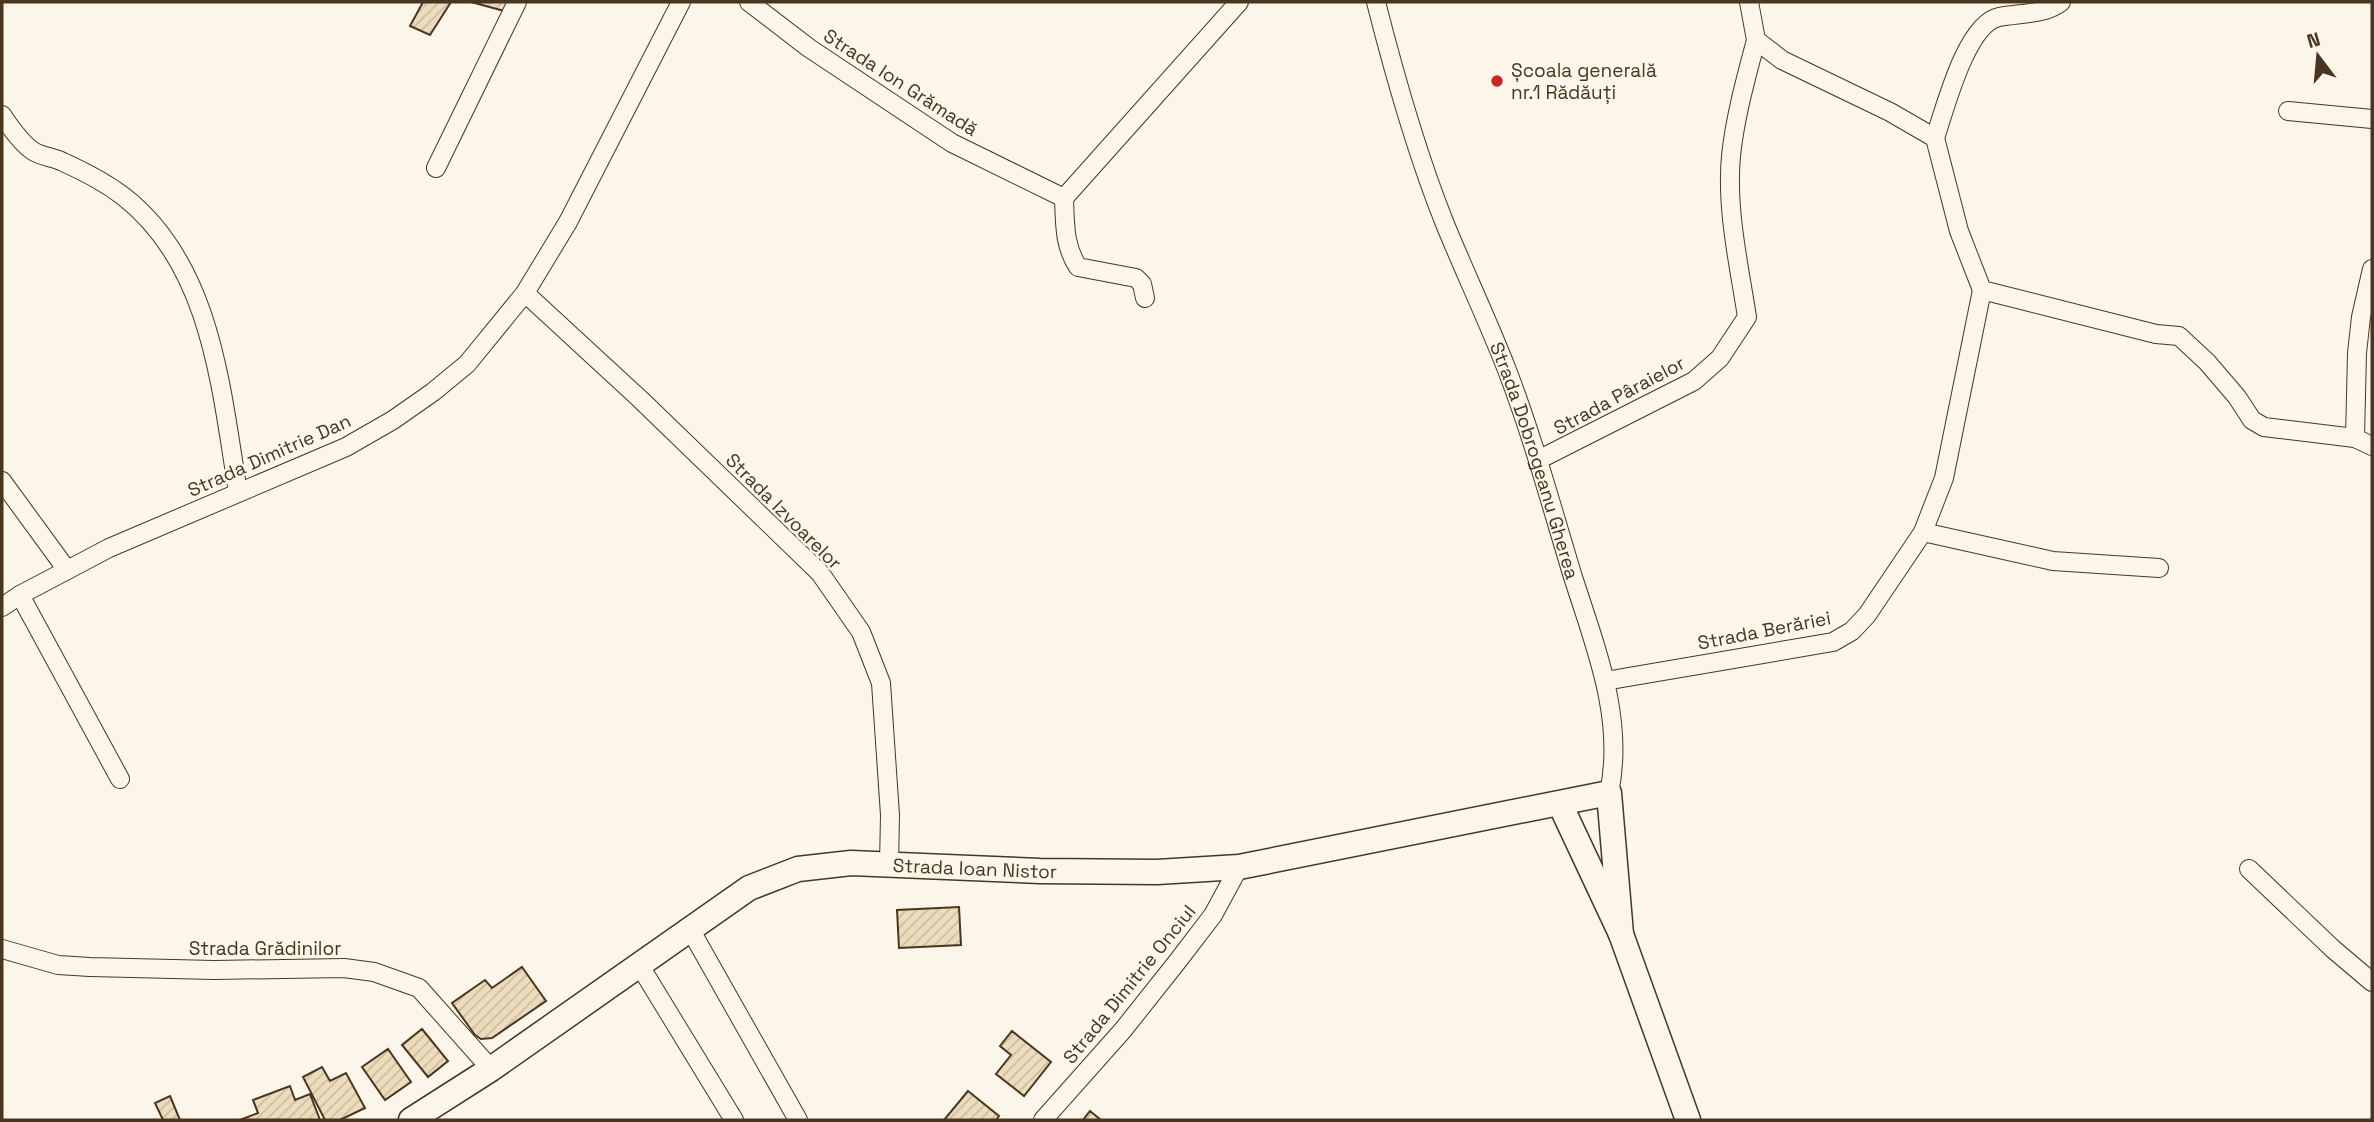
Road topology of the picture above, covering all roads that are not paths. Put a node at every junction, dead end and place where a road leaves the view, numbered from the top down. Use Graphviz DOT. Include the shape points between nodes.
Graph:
graph roads {
  1 [pos="517,2"];
  2 [pos="681,2"];
  3 [pos="749,2"];
  4 [pos="1239,2"];
  5 [pos="1377,2"];
  6 [pos="1749,2"];
  7 [pos="2061,2"];
  8 [pos="1756,40"];
  9 [pos="2288,111"];
  10 [pos="2,115"];
  11 [pos="2372,119"];
  12 [pos="1935,138"];
  13 [pos="436,168"];
  14 [pos="1064,198"];
  15 [pos="2372,269"];
  16 [pos="1982,290"];
  17 [pos="525,293"];
  18 [pos="1145,298"];
  19 [pos="2355,438"];
  20 [pos="2372,446"];
  21 [pos="1538,460"];
  22 [pos="2,481"];
  23 [pos="238,492"];
  24 [pos="1923,532"];
  25 [pos="2159,568"];
  26 [pos="67,570"];
  27 [pos="20,595"];
  28 [pos="2,607"];
  29 [pos="1605,681"];
  30 [pos="120,779"];
  31 [pos="1609,793"];
  32 [pos="1560,804"];
  33 [pos="889,865"];
  34 [pos="1239,867"];
  35 [pos="2249,869"];
  36 [pos="690,929"];
  37 [pos="1621,933"];
  38 [pos="2,949"];
  39 [pos="640,966"];
  40 [pos="2372,982"];
  41 [pos="491,1069"];
  42 [pos="411,1120"];
  43 [pos="734,1120"];
  44 [pos="798,1120"];
  45 [pos="1043,1120"];
  46 [pos="1688,1120"];
  1 -- 13 [label="street"];
  2 -- 17 [label="street, Strada Dimitrie Dan" via="568,222"];
  3 -- 14 [label="street, Strada Ion Grămadă" via="809,48 952,143"];
  4 -- 14 [label="street"];
  5 -- 21 [label="street, Strada Dobrogeanu Gherea" via="1423,166 1508,371"];
  6 -- 8 [label="street"];
  7 -- 12 [label="street" via="1995,18 1982,27 1966,50"];
  8 -- 12 [label="street" via="1782,60"];
  8 -- 21 [label="street, Strada Pâraielor" via="1731,156 1736,247 1747,317 1720,358 1694,381"];
  9 -- 11 [label="street"];
  10 -- 23 [label="street" via="33,151 62,161 122,195 159,229 177,257 205,323"];
  12 -- 16 [label="street" via="1959,231"];
  14 -- 18 [label="street" via="1065,234 1078,267 1136,278"];
  15 -- 19 [label="street" via="2359,341"];
  16 -- 19 [label="street" via="2179,336 2222,380 2252,420 2264,427"];
  16 -- 24 [label="street, Strada Berăriei" via="1944,478"];
  17 -- 23 [label="street, Strada Dimitrie Dan" via="467,364 393,420 346,447"];
  17 -- 33 [label="street, Strada Izvoarelor" via="820,573 861,632 881,683 891,815"];
  19 -- 20 [label="street"];
  21 -- 29 [label="street, Strada Dobrogeanu Gherea"];
  22 -- 26 [label="street"];
  23 -- 26 [label="street, Strada Dimitrie Dan"];
  24 -- 25 [label="street" via="2053,561"];
  24 -- 29 [label="street, Strada Berăriei" via="1867,615 1833,642"];
  26 -- 27 [label="street, Strada Dimitrie Dan"];
  27 -- 28 [label="street, Strada Dimitrie Dan"];
  27 -- 30 [label="street"];
  29 -- 31 [label="street, Strada Dobrogeanu Gherea" via="1614,770"];
  31 -- 32 [label="street, Strada Ioan Nistor"];
  31 -- 37 [label="street, Strada Dobrogeanu Gherea"];
  32 -- 34 [label="street, Strada Ioan Nistor"];
  32 -- 37 [label="street, Strada Dobrogeanu Gherea"];
  33 -- 34 [label="street, Strada Ioan Nistor" via="1157,872"];
  33 -- 36 [label="street, Strada Ioan Nistor" via="851,863 798,869 749,888"];
  34 -- 45 [label="street, Strada Dimitrie Onciul" via="1213,915 1177,962"];
  35 -- 40 [label="street"];
  36 -- 39 [label="street, Strada Ioan Nistor"];
  36 -- 44 [label="street"];
  37 -- 46 [label="street, Strada Dobrogeanu Gherea"];
  38 -- 41 [label="street, Strada Grădinilor" via="58,965 90,967 374,972 419,988"];
  39 -- 41 [label="street, Strada Ioan Nistor"];
  39 -- 43 [label="street"];
  41 -- 42 [label="street, Strada Ioan Nistor"];
}
